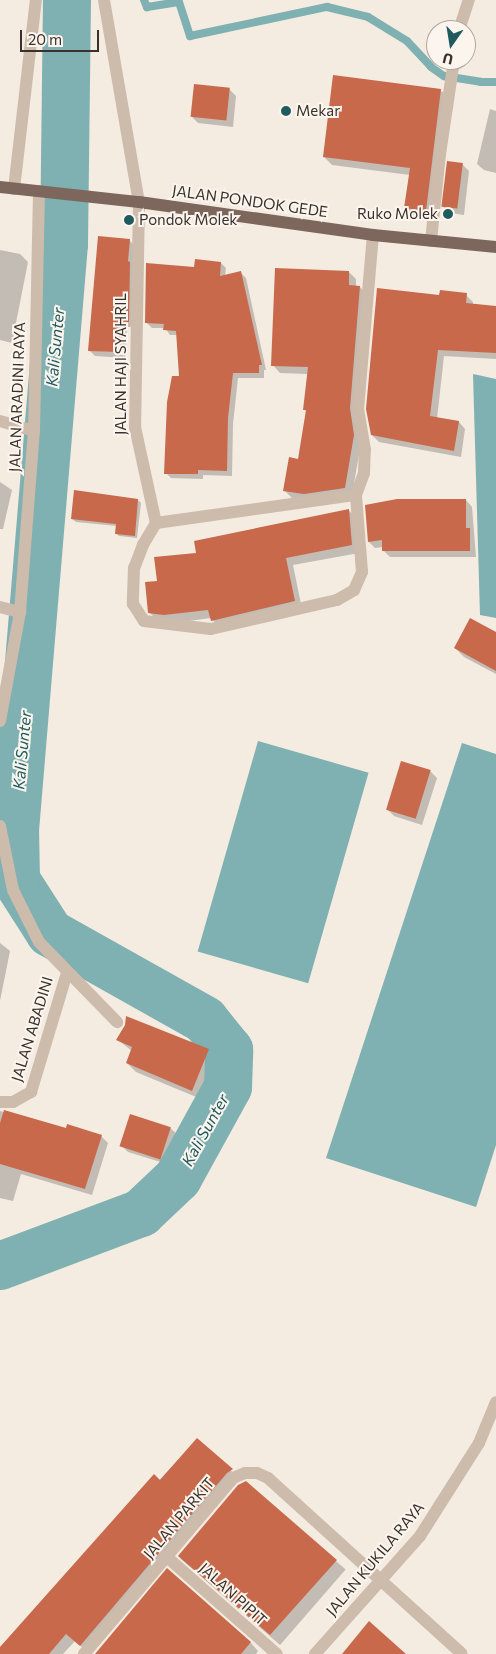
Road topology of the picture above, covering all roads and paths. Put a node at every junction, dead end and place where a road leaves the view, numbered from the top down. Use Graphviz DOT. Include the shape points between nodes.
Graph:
graph roads {
  1 [pos="36,0"];
  2 [pos="104,0"];
  3 [pos="469,0"];
  4 [pos="462,20"];
  5 [pos="452,70"];
  6 [pos="0,187"];
  7 [pos="14,188"];
  8 [pos="39,191"];
  9 [pos="139,202"];
  10 [pos="373,236"];
  11 [pos="431,241"];
  12 [pos="496,247"];
  13 [pos="0,421"];
  14 [pos="34,431"];
  15 [pos="356,495"];
  16 [pos="156,523"];
  17 [pos="0,607"];
  18 [pos="20,612"];
  19 [pos="0,721"];
  20 [pos="0,826"];
  21 [pos="67,973"];
  22 [pos="117,1022"];
  23 [pos="0,1102"];
  24 [pos="496,1402"];
  25 [pos="168,1558"];
  26 [pos="381,1581"];
  27 [pos="461,1653"];
  28 [pos="84,1654"];
  29 [pos="276,1654"];
  30 [pos="315,1654"];
  1 -- 7 [label="street"];
  2 -- 9 [label="street, JALAN HAJI SYAHRIL"];
  3 -- 4 [label="street"];
  5 -- 11 [label="street"];
  6 -- 7 [label="main road, JALAN PONDOK GEDE"];
  7 -- 8 [label="main road, JALAN PONDOK GEDE"];
  8 -- 9 [label="main road, JALAN PONDOK GEDE"];
  8 -- 14 [label="street, JALAN ARADINI RAYA"];
  9 -- 10 [label="main road, JALAN PONDOK GEDE"];
  9 -- 16 [label="street, JALAN HAJI SYAHRIL" via="135,427"];
  10 -- 11 [label="main road, JALAN PONDOK GEDE"];
  10 -- 15 [label="street" via="358,409 365,450 364,472"];
  11 -- 12 [label="main road, JALAN PONDOK GEDE"];
  13 -- 14 [label="street"];
  14 -- 18 [label="street, JALAN ARADINI RAYA"];
  15 -- 16 [label="street"];
  15 -- 16 [label="street" via="362,572 354,590 337,600 211,629 144,621 133,604 134,568"];
  17 -- 18 [label="street"];
  18 -- 19 [label="street, JALAN ARADINI RAYA"];
  20 -- 21 [label="street" via="13,890 39,942"];
  21 -- 22 [label="street"];
  21 -- 23 [label="street, JALAN ABADINI" via="31,1092 13,1102"];
  24 -- 26 [label="street, JALAN KUKILA RAYA" via="479,1443 442,1503 420,1536"];
  25 -- 26 [label="street, JALAN PARKIT" via="233,1478 257,1473 268,1478"];
  25 -- 28 [label="street, JALAN PARKIT"];
  25 -- 29 [label="street, JALAN PIPIT"];
  26 -- 27 [label="street"];
  26 -- 30 [label="street, JALAN KUKILA RAYA"];
}
